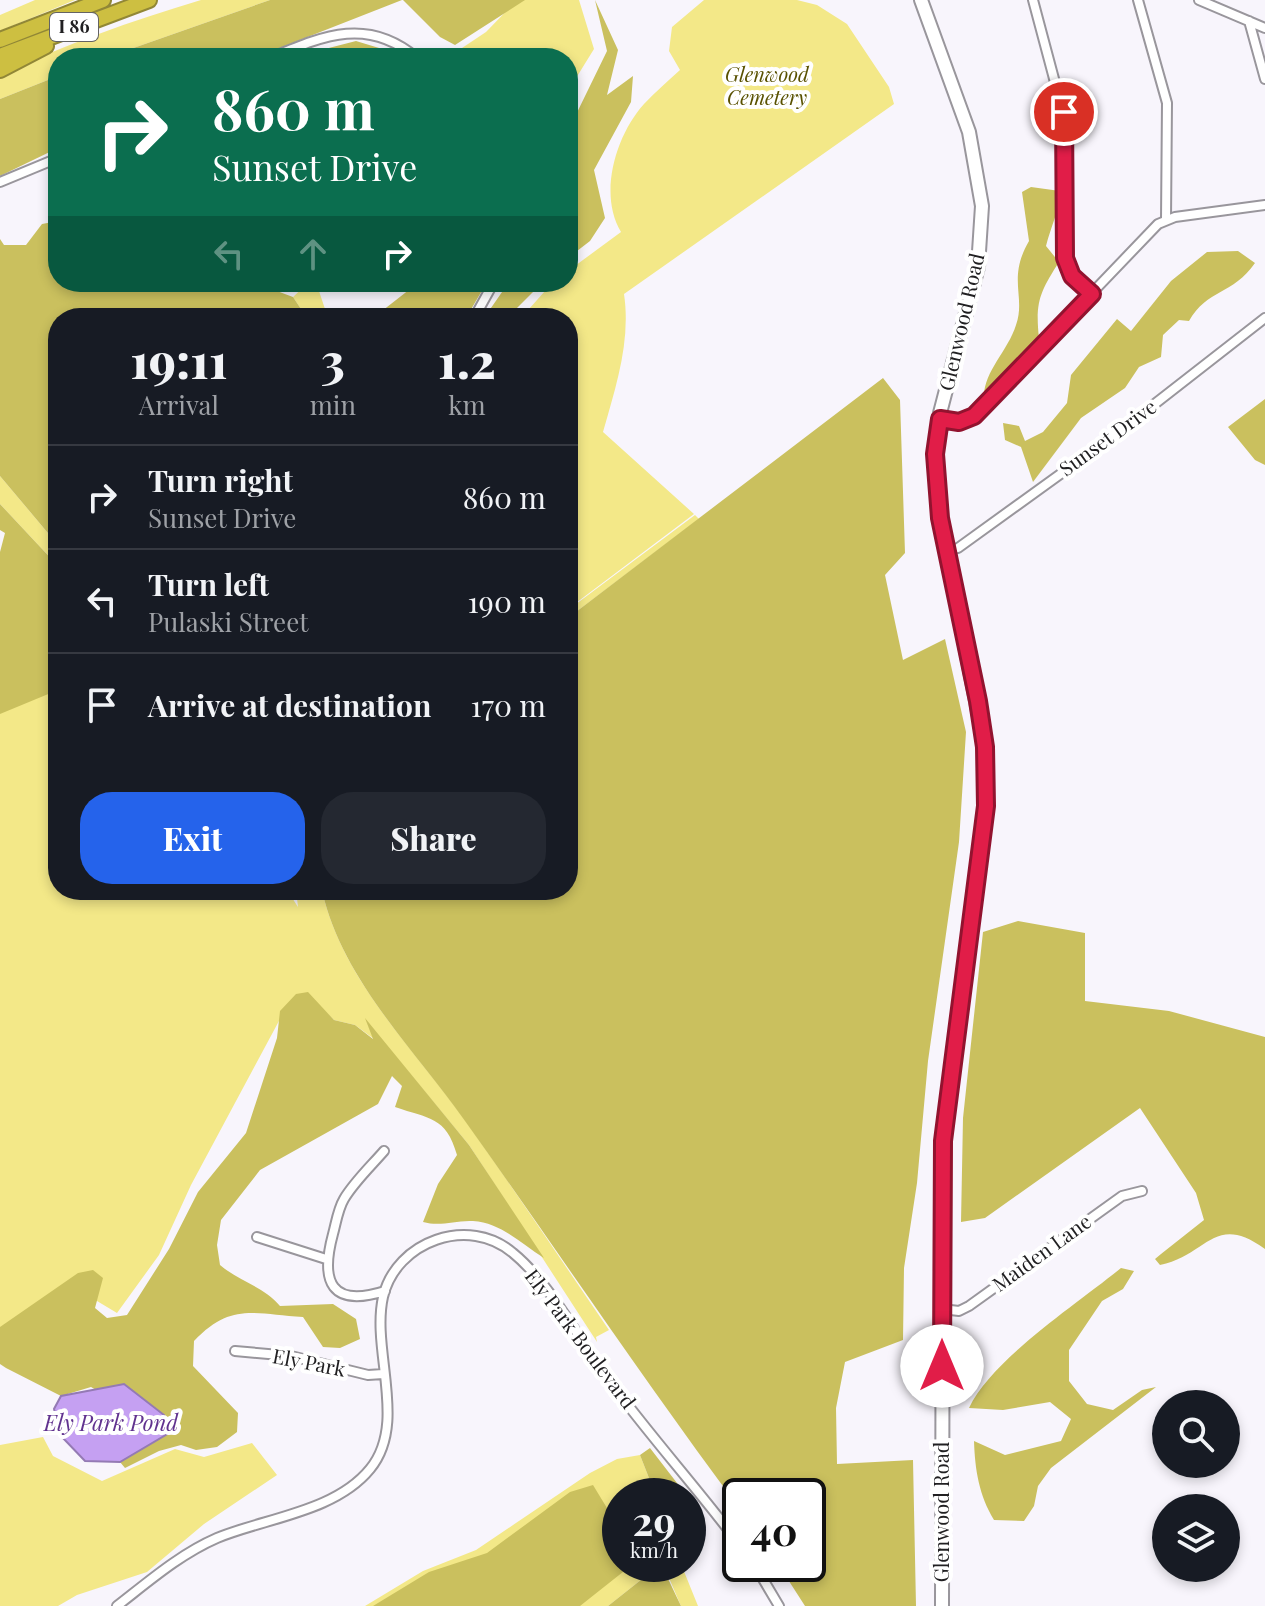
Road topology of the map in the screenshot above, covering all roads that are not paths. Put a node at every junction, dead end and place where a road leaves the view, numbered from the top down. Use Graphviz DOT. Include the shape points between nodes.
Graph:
graph roads {
  1 [pos="103,0"];
  2 [pos="149,0"];
  3 [pos="921,0"];
  4 [pos="1033,0"];
  5 [pos="1138,0"];
  6 [pos="1199,0"];
  7 [pos="92,20"];
  8 [pos="1249,21"];
  9 [pos="1265,28"];
  10 [pos="0,40"];
  11 [pos="294,48"];
  12 [pos="399,48"];
  13 [pos="0,56"];
  14 [pos="0,70"];
  15 [pos="1265,79"];
  16 [pos="48,162"];
  17 [pos="0,182"];
  18 [pos="1265,205"];
  19 [pos="1166,219"];
  20 [pos="1092,294"];
  21 [pos="1265,318"];
  22 [pos="940,419"];
  23 [pos="947,551"];
  24 [pos="384,1151"];
  25 [pos="1142,1191"];
  26 [pos="257,1237"];
  27 [pos="326,1259"];
  28 [pos="385,1291"];
  29 [pos="942,1309"];
  30 [pos="235,1351"];
  31 [pos="383,1374"];
  32 [pos="722,1522"];
  33 [pos="765,1582"];
  34 [pos="117,1606"];
  35 [pos="779,1606"];
  36 [pos="942,1606"];
  1 -- 10 [label="highway, I 86"];
  2 -- 7 [label="highway, I 86"];
  3 -- 22 [label="street, Glenwood Road" via="969,132 982,206 978,267"];
  4 -- 20 [label="street" via="1065,120 1065,258 1072,276"];
  5 -- 19 [label="street" via="1167,103"];
  6 -- 8 [label="street"];
  7 -- 13 [label="highway, I 86"];
  7 -- 14 [label="highway"];
  8 -- 9 [label="street"];
  8 -- 15 [label="street"];
  11 -- 12 [label="street" via="353,32"];
  16 -- 17 [label="street"];
  18 -- 19 [label="street"];
  19 -- 20 [label="street"];
  20 -- 22 [label="street" via="974,416 959,422"];
  21 -- 23 [label="street, Sunset Drive" via="1120,431"];
  22 -- 23 [label="street, Glenwood Road" via="936,481"];
  23 -- 29 [label="street, Glenwood Road" via="978,701 986,806 943,1141"];
  24 -- 27 [label="street" via="345,1198"];
  25 -- 29 [label="street, Maiden Lane" via="1122,1196 969,1306"];
  26 -- 27 [label="street"];
  27 -- 28 [label="street" via="326,1275 342,1295"];
  28 -- 31 [label="street, Ely Park Boulevard" via="380,1319"];
  28 -- 32 [label="street, Ely Park Boulevard" via="400,1264 432,1241 472,1235 512,1252 532,1271 613,1386"];
  29 -- 36 [label="street, Glenwood Road"];
  30 -- 31 [label="street, Ely Park"];
  31 -- 34 [label="street, Ely Park Boulevard" via="383,1440 376,1460 357,1482 340,1494 198,1548"];
  33 -- 35 [label="street"];
}
